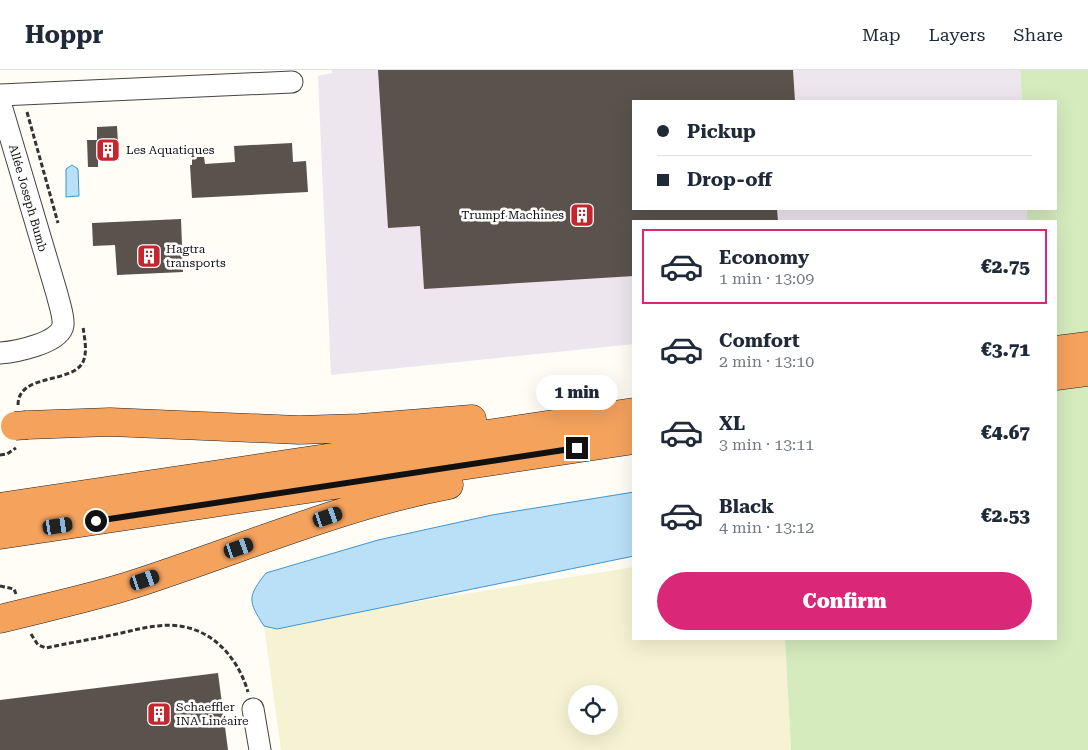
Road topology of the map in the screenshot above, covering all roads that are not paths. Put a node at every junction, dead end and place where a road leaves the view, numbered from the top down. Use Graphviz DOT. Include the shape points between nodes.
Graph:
graph roads {
  1 [pos="292,82"];
  2 [pos="0,95"];
  3 [pos="0,102"];
  4 [pos="1088,346"];
  5 [pos="1057,350"];
  6 [pos="0,353"];
  7 [pos="1088,372"];
  8 [pos="1057,376"];
  9 [pos="632,412"];
  10 [pos="632,412"];
  11 [pos="14,426"];
  12 [pos="632,440"];
  13 [pos="577,448"];
  14 [pos="0,507"];
  15 [pos="0,535"];
  16 [pos="0,619"];
  17 [pos="253,709"];
  18 [pos="260,750"];
  1 -- 2 [label="street"];
  3 -- 6 [label="street, Allée Joseph Bumb" via="57,294 63,325 53,339"];
  4 -- 5 [label="highway"];
  7 -- 8 [label="highway"];
  9 -- 11 [label="highway" via="538,412 429,423 300,430 110,422"];
  10 -- 14 [label="highway"];
  12 -- 13 [label="highway"];
  13 -- 15 [label="highway"];
  13 -- 16 [label="highway" via="522,470 412,492 346,511 126,587"];
  17 -- 18 [label="street"];
}
